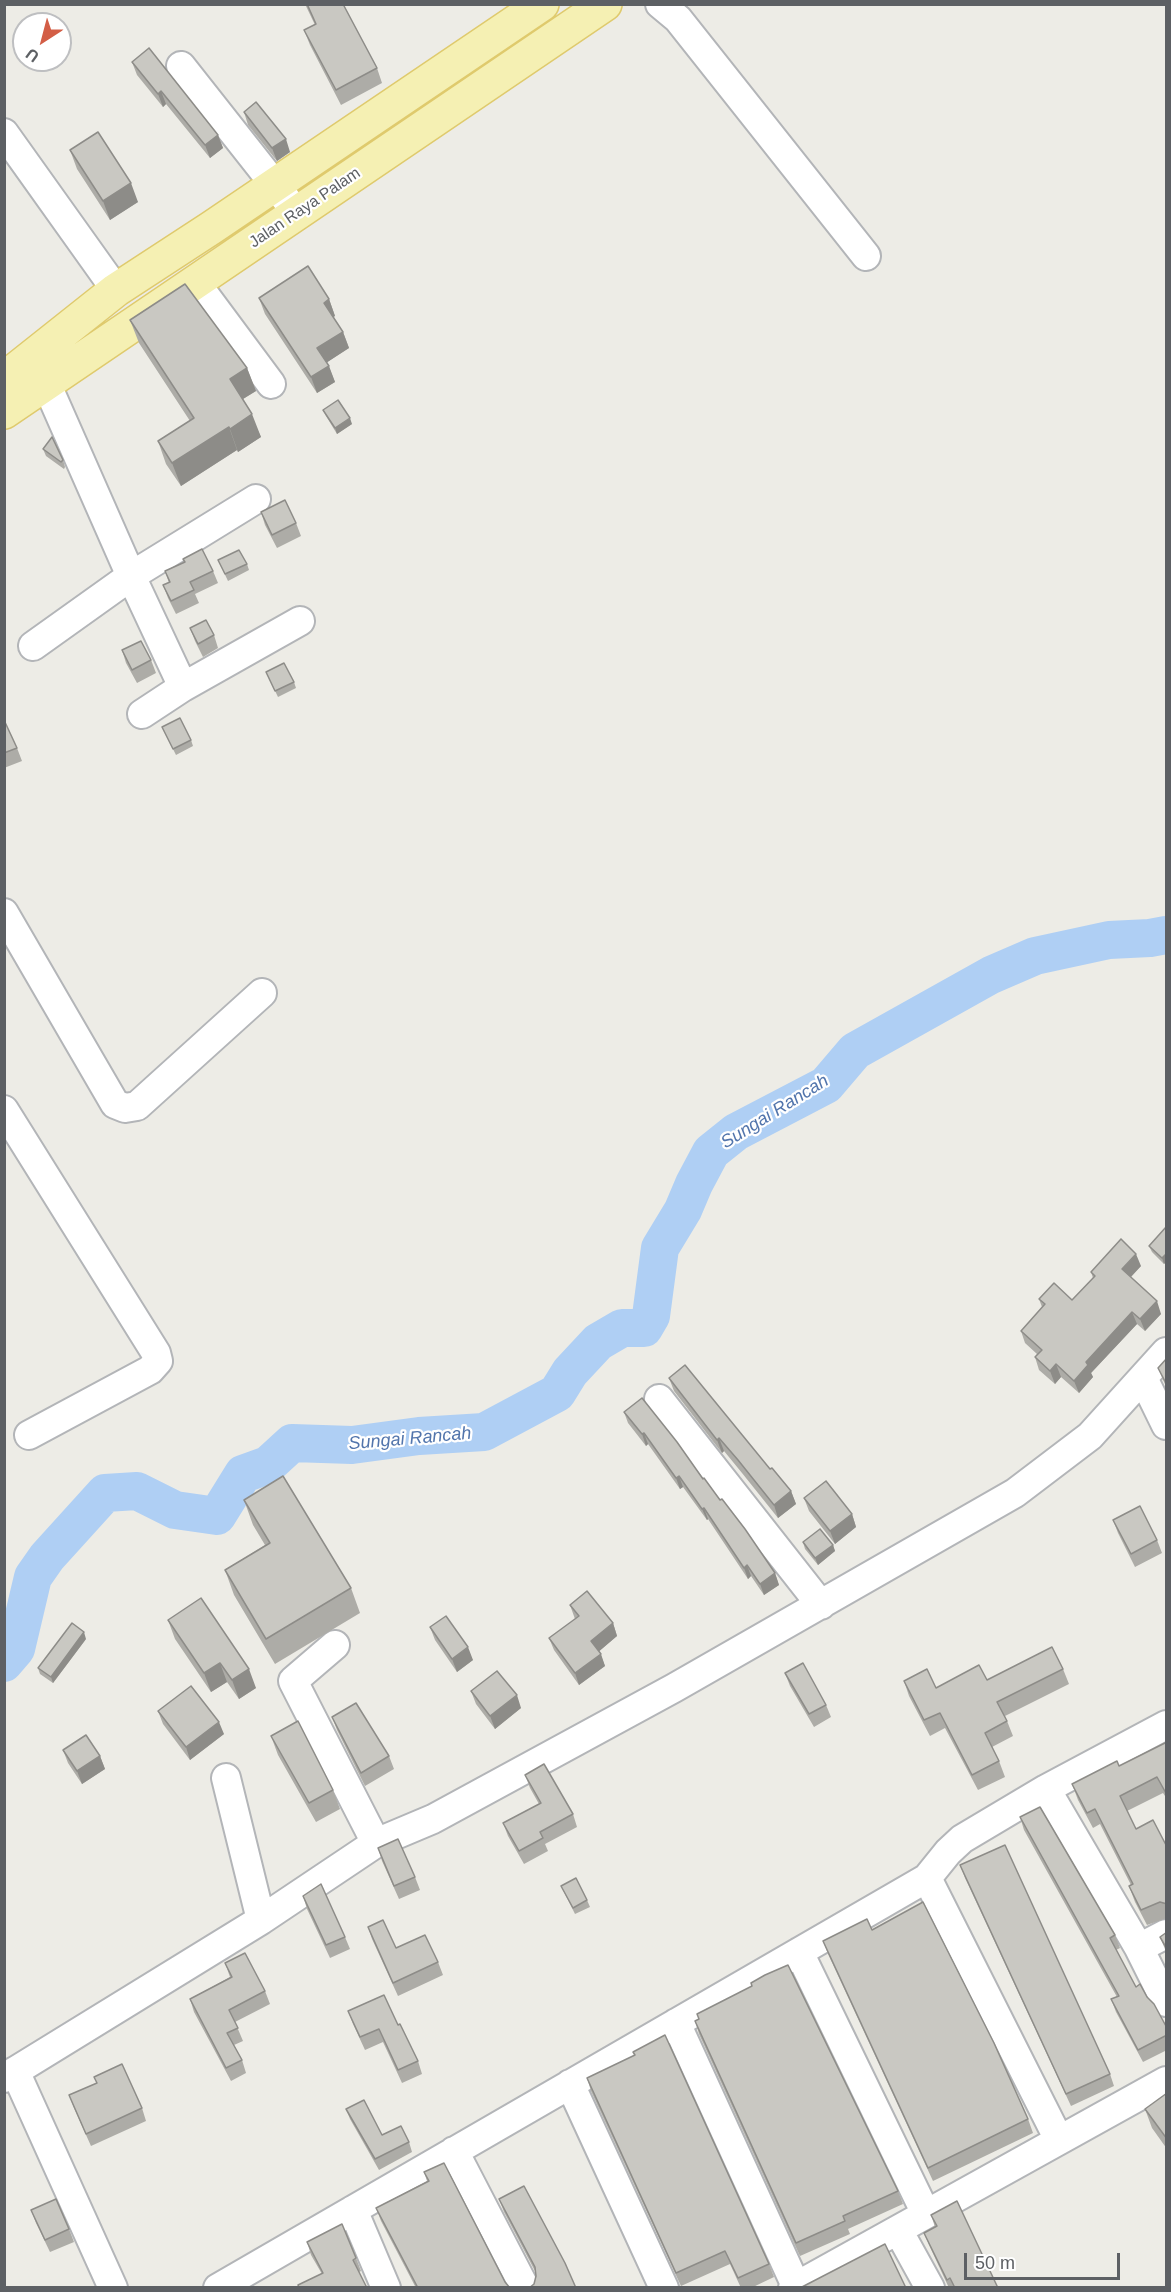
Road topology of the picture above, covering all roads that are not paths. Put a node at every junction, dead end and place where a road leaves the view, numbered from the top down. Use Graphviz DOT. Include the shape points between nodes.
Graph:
graph roads {
  1 [pos="542,4"];
  2 [pos="605,4"];
  3 [pos="660,4"];
  4 [pos="181,66"];
  5 [pos="4,134"];
  6 [pos="276,184"];
  7 [pos="297,213"];
  8 [pos="866,256"];
  9 [pos="196,283"];
  10 [pos="116,290"];
  11 [pos="4,379"];
  12 [pos="46,384"];
  13 [pos="271,384"];
  14 [pos="4,412"];
  15 [pos="256,499"];
  16 [pos="131,576"];
  17 [pos="300,621"];
  18 [pos="33,646"];
  19 [pos="183,687"];
  20 [pos="142,714"];
  21 [pos="6,920"];
  22 [pos="262,993"];
  23 [pos="4,1110"];
  24 [pos="1167,1352"];
  25 [pos="1143,1378"];
  26 [pos="659,1398"];
  27 [pos="1167,1425"];
  28 [pos="29,1435"];
  29 [pos="821,1605"];
  30 [pos="334,1645"];
  31 [pos="1167,1725"];
  32 [pos="226,1778"];
  33 [pos="1046,1789"];
  34 [pos="376,1843"];
  35 [pos="927,1878"];
  36 [pos="261,1920"];
  37 [pos="1167,1934"];
  38 [pos="1138,1948"];
  39 [pos="799,1952"];
  40 [pos="1167,2002"];
  41 [pos="676,2023"];
  42 [pos="10,2074"];
  43 [pos="570,2084"];
  44 [pos="1164,2087"];
  45 [pos="1059,2140"];
  46 [pos="454,2151"];
  47 [pos="352,2210"];
  48 [pos="926,2214"];
  49 [pos="898,2230"];
  50 [pos="250,2279"];
  51 [pos="795,2287"];
  52 [pos="113,2288"];
  53 [pos="218,2288"];
  54 [pos="386,2288"];
  55 [pos="525,2288"];
  56 [pos="664,2288"];
  57 [pos="930,2288"];
  1 -- 6 [label="main road"];
  2 -- 7 [label="main road, Jalan Raya Palam"];
  3 -- 8 [label="street" via="678,19"];
  4 -- 6 [label="street"];
  5 -- 10 [label="street"];
  6 -- 7 [label="street"];
  6 -- 10 [label="main road"];
  7 -- 9 [label="main road, Jalan Raya Palam"];
  9 -- 12 [label="main road, Jalan Raya Palam"];
  9 -- 13 [label="street"];
  10 -- 11 [label="main road"];
  12 -- 14 [label="main road, Jalan Raya Palam"];
  12 -- 16 [label="street"];
  15 -- 16 [label="street"];
  16 -- 18 [label="street"];
  16 -- 19 [label="street"];
  17 -- 19 [label="street"];
  19 -- 20 [label="street"];
  21 -- 22 [label="street" via="115,1104 125,1108 137,1106"];
  23 -- 28 [label="street" via="158,1361 150,1370"];
  24 -- 25 [label="street"];
  25 -- 27 [label="street"];
  25 -- 29 [label="street" via="1090,1436 1016,1493"];
  26 -- 29 [label="street"];
  29 -- 34 [label="street" via="433,1819"];
  30 -- 34 [label="street" via="293,1681"];
  31 -- 33 [label="street"];
  32 -- 36 [label="street"];
  33 -- 35 [label="street" via="962,1839"];
  33 -- 38 [label="street"];
  34 -- 36 [label="street"];
  35 -- 39 [label="street"];
  35 -- 45 [label="street"];
  36 -- 42 [label="street"];
  37 -- 38 [label="street"];
  38 -- 40 [label="street"];
  39 -- 41 [label="street"];
  39 -- 48 [label="street"];
  41 -- 43 [label="street"];
  41 -- 51 [label="street"];
  42 -- 52 [label="street"];
  43 -- 46 [label="street"];
  43 -- 56 [label="street"];
  44 -- 45 [label="street"];
  45 -- 48 [label="street"];
  46 -- 47 [label="street"];
  46 -- 55 [label="street"];
  47 -- 50 [label="street"];
  47 -- 54 [label="street"];
  48 -- 49 [label="street"];
  49 -- 51 [label="street"];
  49 -- 57 [label="street"];
  50 -- 53 [label="street"];
}
